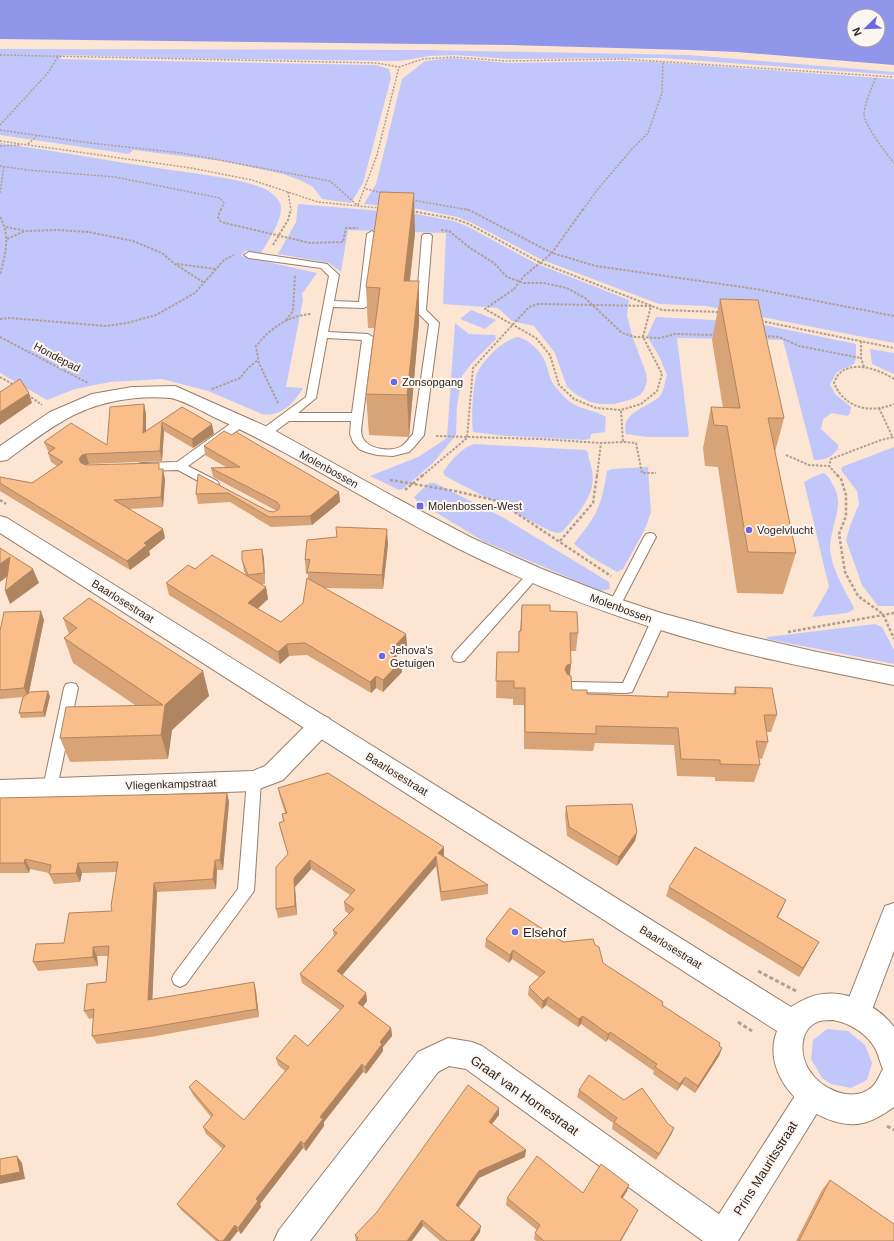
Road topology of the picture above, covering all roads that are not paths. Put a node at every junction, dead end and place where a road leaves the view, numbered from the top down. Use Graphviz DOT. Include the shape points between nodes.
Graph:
graph roads {
  1 [pos="372,234"];
  2 [pos="427,236"];
  3 [pos="249,255"];
  4 [pos="328,304"];
  5 [pos="323,335"];
  6 [pos="286,417"];
  7 [pos="357,417"];
  8 [pos="241,422"];
  9 [pos="265,433"];
  10 [pos="0,455"];
  11 [pos="180,466"];
  12 [pos="127,467"];
  13 [pos="221,487"];
  14 [pos="0,523"];
  15 [pos="650,537"];
  16 [pos="534,574"];
  17 [pos="614,606"];
  18 [pos="658,621"];
  19 [pos="459,657"];
  20 [pos="894,676"];
  21 [pos="571,687"];
  22 [pos="71,688"];
  23 [pos="321,725"];
  24 [pos="254,781"];
  25 [pos="50,788"];
  26 [pos="0,790"];
  27 [pos="894,915"];
  28 [pos="180,979"];
  29 [pos="857,1013"];
  30 [pos="794,1025"];
  31 [pos="893,1079"];
  32 [pos="812,1095"];
  33 [pos="721,1238"];
  34 [pos="290,1241"];
  1 -- 4 [label="lane" via="364,305"];
  2 -- 7 [label="lane" via="421,311 434,323 418,435 407,448 398,453 373,451 361,444 356,437"];
  3 -- 4 [label="lane" via="324,266 334,275"];
  4 -- 5 [label="lane"];
  5 -- 6 [label="lane" via="311,398"];
  5 -- 7 [label="lane" via="368,336"];
  6 -- 7 [label="lane"];
  6 -- 9 [label="lane"];
  8 -- 9 [label="street, Molenbossen"];
  8 -- 10 [label="street, Molenbossen" via="175,392 132,393 99,398 57,416"];
  8 -- 11 [label="lane"];
  9 -- 16 [label="street, Molenbossen" via="465,543"];
  11 -- 12 [label="lane"];
  11 -- 13 [label="lane"];
  14 -- 23 [label="street, Baarlosestraat"];
  15 -- 17 [label="lane"];
  16 -- 17 [label="street, Molenbossen"];
  16 -- 19 [label="lane"];
  17 -- 18 [label="street, Molenbossen"];
  18 -- 20 [label="street, Molenbossen" via="739,643"];
  18 -- 21 [label="lane, Molenbossen" via="627,688"];
  22 -- 25 [label="lane"];
  23 -- 24 [label="street, Vliegenkampstraat" via="274,773"];
  23 -- 30 [label="street, Baarlosestraat"];
  24 -- 25 [label="street, Vliegenkampstraat"];
  24 -- 28 [label="lane" via="246,891"];
  25 -- 26 [label="street, Vliegenkampstraat"];
  27 -- 29 [label="street"];
  29 -- 30 [label="street" via="833,1007 821,1008 809,1011"];
  29 -- 31 [label="street" via="871,1022 890,1048"];
  30 -- 32 [label="street" via="789,1035 789,1061 795,1074"];
  31 -- 32 [label="street" via="883,1099 871,1107 854,1110 836,1108"];
  32 -- 33 [label="street, Prins Mauritsstraat"];
  33 -- 34 [label="street, Graaf van Hornestraat" via="472,1056 448,1052 428,1062"];
}
